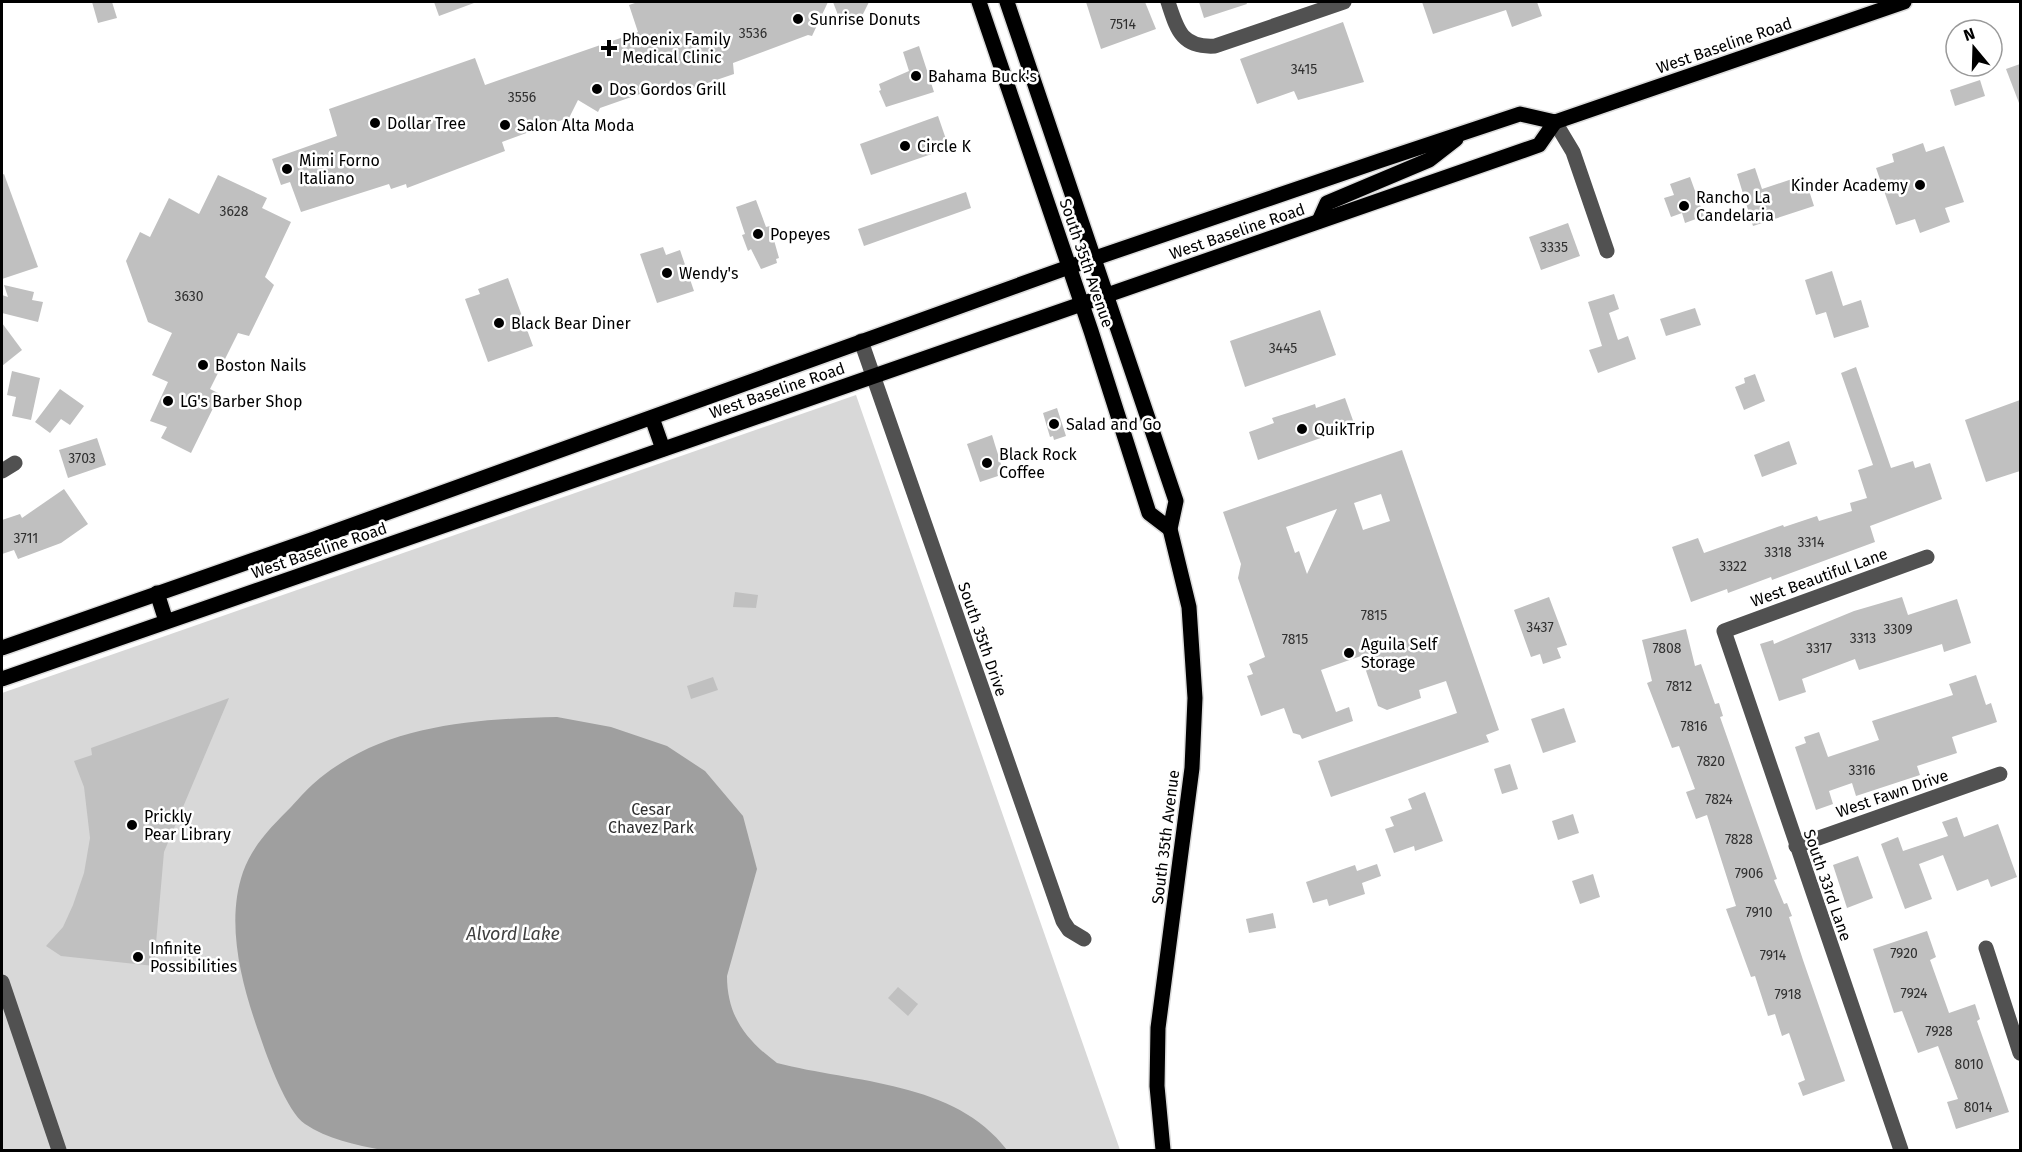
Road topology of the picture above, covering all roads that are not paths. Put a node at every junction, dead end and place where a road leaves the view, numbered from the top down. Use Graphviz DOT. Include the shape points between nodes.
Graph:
graph roads {
  1 [pos="979,2"];
  2 [pos="1007,2"];
  3 [pos="1168,2"];
  4 [pos="1344,2"];
  5 [pos="1904,2"];
  6 [pos="1555,122"];
  7 [pos="1465,132"];
  8 [pos="1319,221"];
  9 [pos="1607,251"];
  10 [pos="1095,258"];
  11 [pos="1069,267"];
  12 [pos="1107,295"];
  13 [pos="1082,304"];
  14 [pos="861,341"];
  15 [pos="873,376"];
  16 [pos="651,418"];
  17 [pos="663,449"];
  18 [pos="15,463"];
  19 [pos="2,471"];
  20 [pos="1170,529"];
  21 [pos="1927,557"];
  22 [pos="157,593"];
  23 [pos="166,621"];
  24 [pos="1724,631"];
  25 [pos="3,648"];
  26 [pos="2,679"];
  27 [pos="2000,774"];
  28 [pos="1796,846"];
  29 [pos="1084,939"];
  30 [pos="1986,948"];
  31 [pos="2,982"];
  32 [pos="2020,1053"];
  33 [pos="59,1150"];
  34 [pos="1163,1150"];
  35 [pos="1901,1150"];
  1 -- 11 [label="main road, South 35th Avenue"];
  2 -- 10 [label="main road, South 35th Avenue"];
  3 -- 4 [label="street" via="1177,28 1186,40 1199,47 1215,46"];
  5 -- 6 [label="main road, West Baseline Road"];
  6 -- 7 [label="main road, West Baseline Road" via="1520,114"];
  6 -- 8 [label="main road, West Baseline Road" via="1539,145"];
  6 -- 9 [label="street" via="1573,152"];
  7 -- 8 [label="main road" via="1429,160 1327,203"];
  7 -- 10 [label="main road, West Baseline Road"];
  8 -- 12 [label="main road, West Baseline Road"];
  10 -- 11 [label="main road, West Baseline Road"];
  10 -- 12 [label="main road, South 35th Avenue"];
  11 -- 13 [label="main road, South 35th Avenue"];
  11 -- 14 [label="main road, West Baseline Road"];
  12 -- 13 [label="main road, West Baseline Road"];
  12 -- 20 [label="main road, South 35th Avenue" via="1176,501"];
  13 -- 15 [label="main road, West Baseline Road"];
  13 -- 20 [label="main road, South 35th Avenue" via="1149,513"];
  14 -- 15 [label="street, South 35th Drive"];
  14 -- 16 [label="main road, West Baseline Road"];
  15 -- 17 [label="main road, West Baseline Road"];
  15 -- 29 [label="street, South 35th Drive" via="1063,921"];
  16 -- 17 [label="main road"];
  16 -- 22 [label="main road, West Baseline Road"];
  17 -- 23 [label="main road, West Baseline Road"];
  18 -- 19 [label="street"];
  20 -- 34 [label="main road, South 35th Avenue" via="1189,607 1196,698 1192,768 1158,1028 1157,1086"];
  21 -- 24 [label="street, West Beautiful Lane"];
  22 -- 23 [label="main road"];
  22 -- 25 [label="main road, West Baseline Road"];
  23 -- 26 [label="main road, West Baseline Road"];
  24 -- 28 [label="street, South 33rd Lane"];
  27 -- 28 [label="street, West Fawn Drive"];
  28 -- 35 [label="street, South 33rd Lane"];
  30 -- 32 [label="street"];
  31 -- 33 [label="street"];
}
